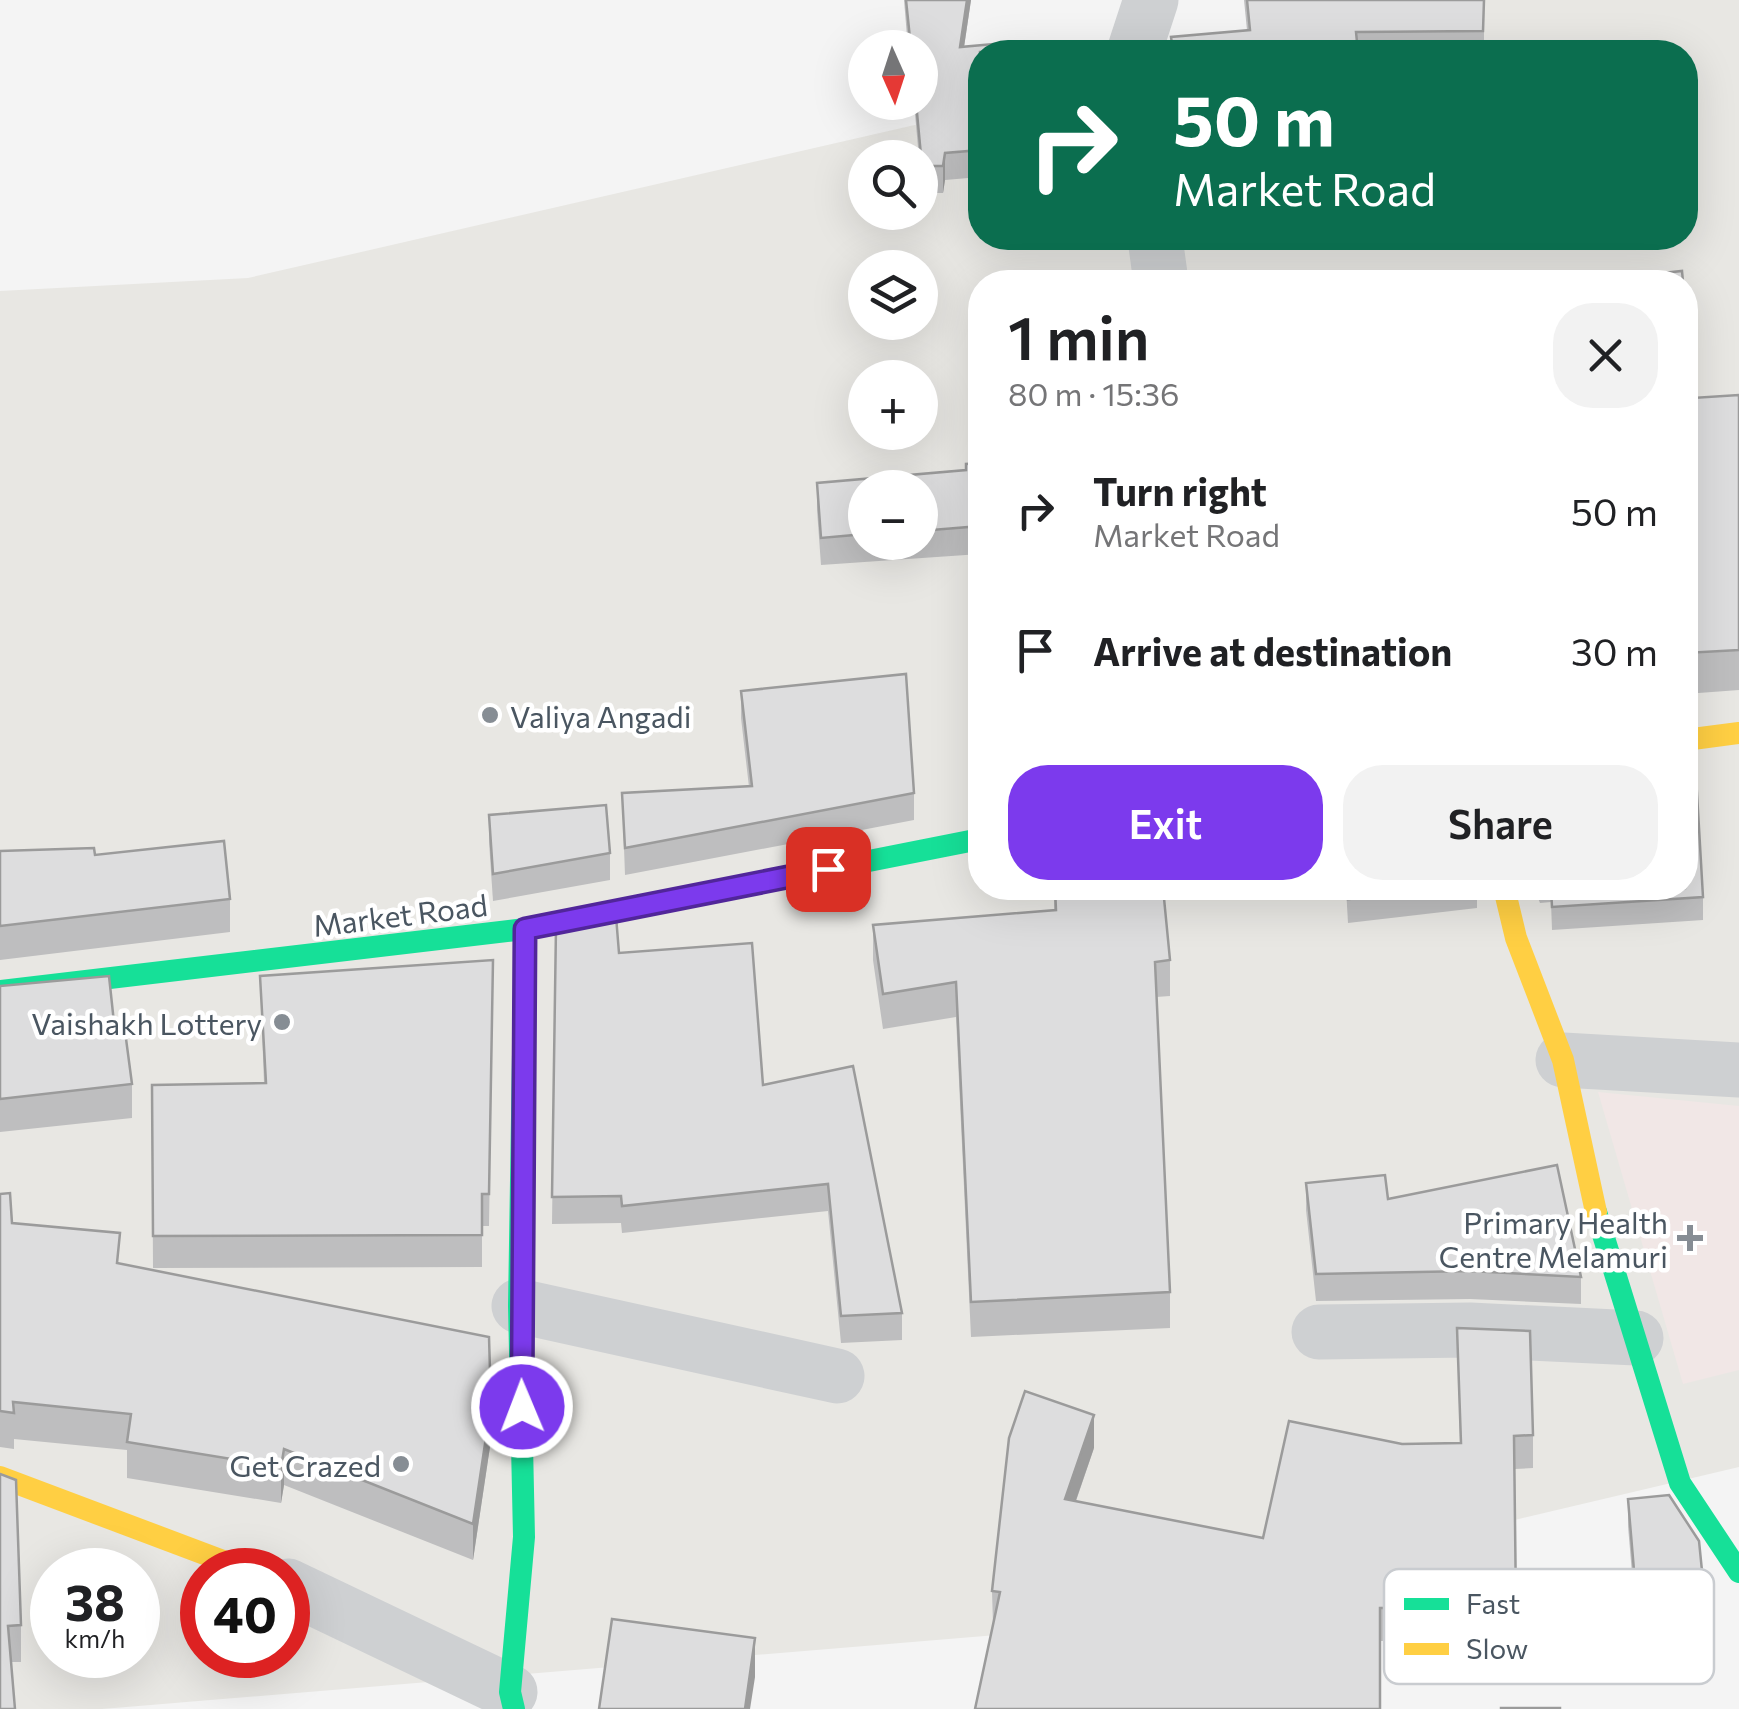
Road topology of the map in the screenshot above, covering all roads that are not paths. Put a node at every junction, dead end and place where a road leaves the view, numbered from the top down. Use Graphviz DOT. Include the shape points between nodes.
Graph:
graph roads {
  1 [pos="1151,0"];
  2 [pos="1138,40"];
  3 [pos="1739,733"];
  4 [pos="1698,738"];
  5 [pos="968,841"];
  6 [pos="1507,900"];
  7 [pos="525,929"];
  8 [pos="0,990"];
  9 [pos="1563,1060"];
  10 [pos="1739,1070"];
  11 [pos="519,1306"];
  12 [pos="1319,1332"];
  13 [pos="1636,1338"];
  14 [pos="837,1376"];
  15 [pos="0,1476"];
  16 [pos="189,1548"];
  17 [pos="1739,1572"];
  18 [pos="310,1597"];
  19 [pos="512,1700"];
  1 -- 2 [label="street"];
  3 -- 4 [label="street"];
  5 -- 7 [label="street, Market Road"];
  6 -- 9 [label="street"];
  7 -- 8 [label="street, Market Road"];
  7 -- 11 [label="street"];
  9 -- 10 [label="street"];
  9 -- 13 [label="street" via="1593,1202"];
  11 -- 14 [label="street"];
  11 -- 19 [label="street" via="524,1537"];
  12 -- 13 [label="street"];
  13 -- 17 [label="street" via="1680,1484"];
  15 -- 16 [label="street"];
  18 -- 19 [label="street"];
}
